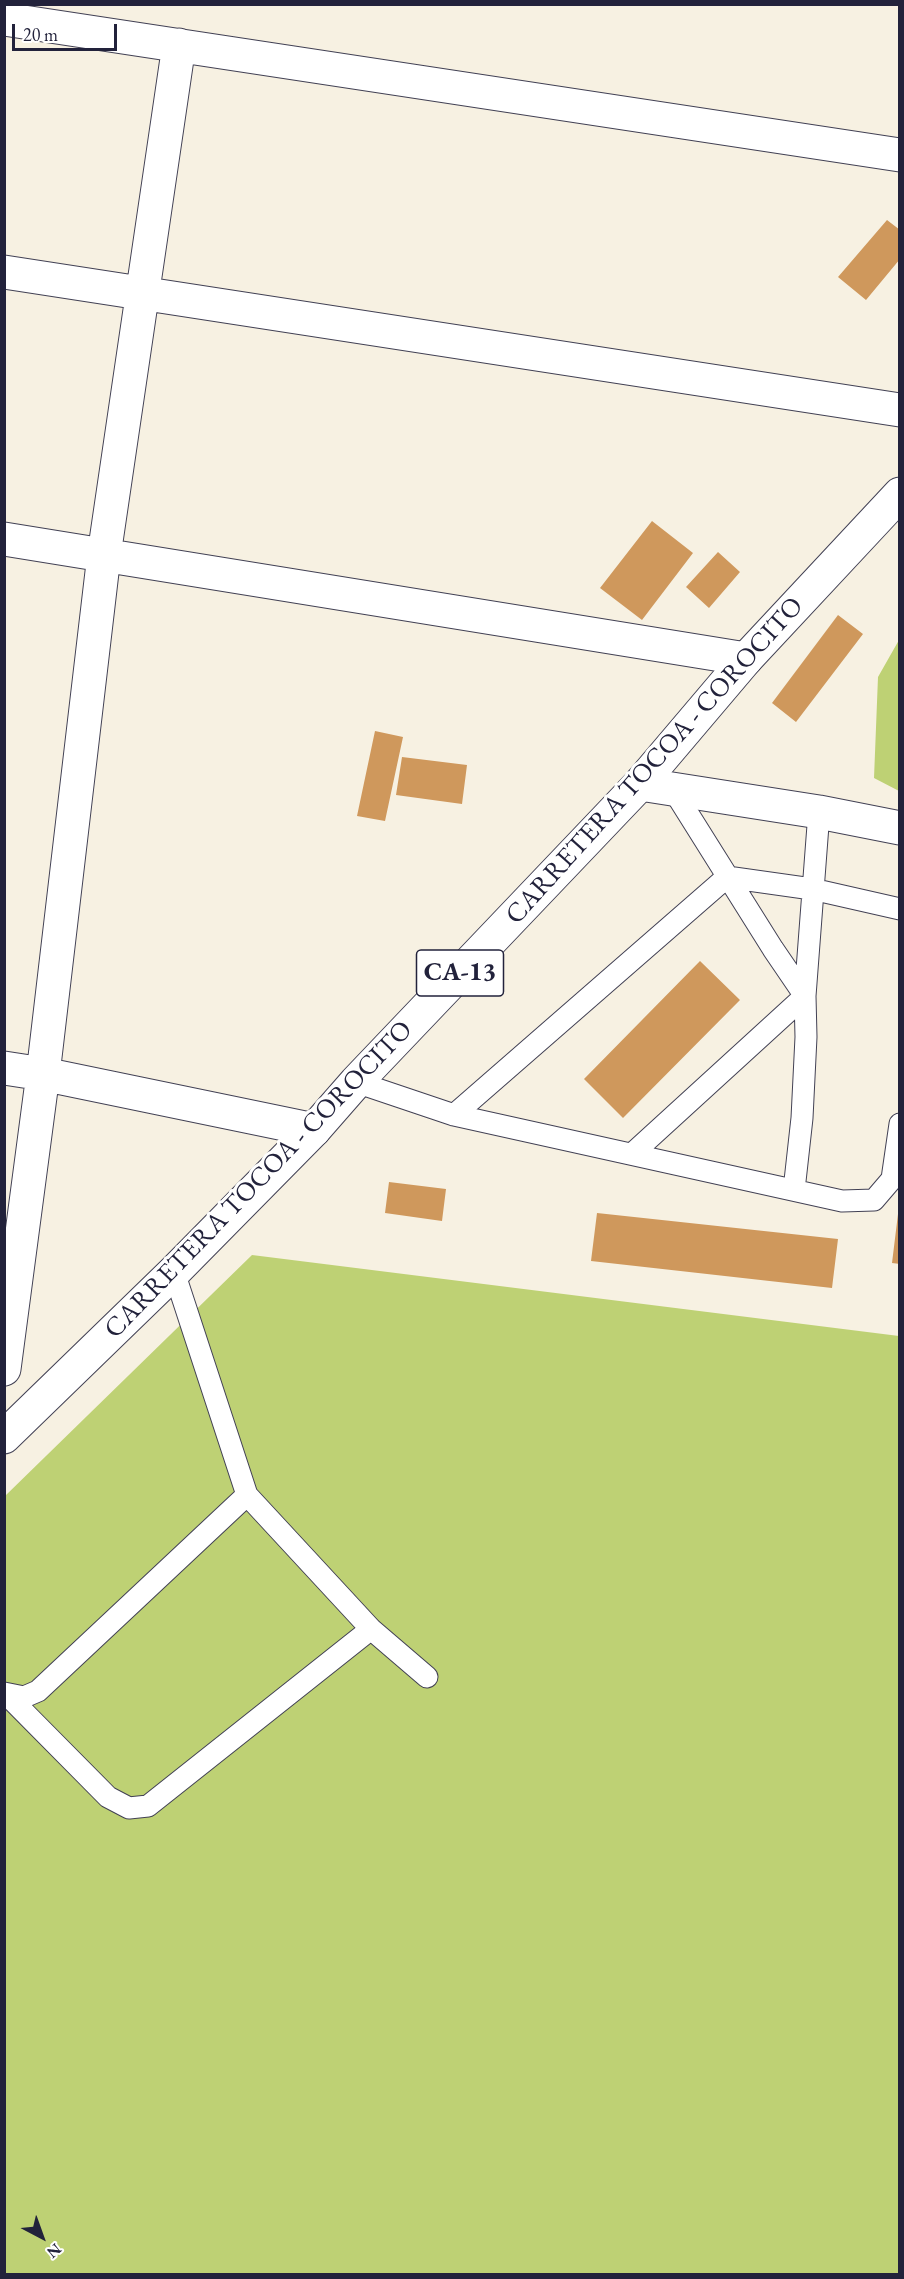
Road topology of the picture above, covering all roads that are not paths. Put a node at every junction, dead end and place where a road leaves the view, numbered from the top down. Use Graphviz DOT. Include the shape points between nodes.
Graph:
graph roads {
  1 [pos="4,19"];
  2 [pos="179,45"];
  3 [pos="900,155"];
  4 [pos="4,272"];
  5 [pos="142,293"];
  6 [pos="900,410"];
  7 [pos="900,494"];
  8 [pos="4,539"];
  9 [pos="104,555"];
  10 [pos="746,659"];
  11 [pos="640,784"];
  12 [pos="672,788"];
  13 [pos="819,812"];
  14 [pos="900,828"];
  15 [pos="727,877"];
  16 [pos="812,890"];
  17 [pos="900,909"];
  18 [pos="805,996"];
  19 [pos="4,1068"];
  20 [pos="43,1074"];
  21 [pos="356,1082"];
  22 [pos="454,1115"];
  23 [pos="900,1124"];
  24 [pos="314,1130"];
  25 [pos="632,1154"];
  26 [pos="794,1190"];
  27 [pos="174,1272"];
  28 [pos="4,1370"];
  29 [pos="4,1437"];
  30 [pos="247,1495"];
  31 [pos="371,1629"];
  32 [pos="427,1677"];
  33 [pos="6,1694"];
  1 -- 2 [label="street"];
  2 -- 3 [label="street"];
  2 -- 5 [label="street"];
  4 -- 5 [label="street"];
  5 -- 6 [label="street"];
  5 -- 9 [label="street"];
  7 -- 10 [label="street, CARRETERA TOCOA - COROCITO / CA-13"];
  8 -- 9 [label="street"];
  9 -- 10 [label="street"];
  9 -- 20 [label="street"];
  10 -- 11 [label="street, CARRETERA TOCOA - COROCITO / CA-13"];
  11 -- 12 [label="street"];
  11 -- 21 [label="street, CARRETERA TOCOA - COROCITO / CA-13"];
  12 -- 13 [label="street"];
  12 -- 15 [label="lane"];
  13 -- 14 [label="street"];
  13 -- 16 [label="lane"];
  15 -- 16 [label="lane"];
  15 -- 18 [label="lane"];
  15 -- 22 [label="lane"];
  16 -- 17 [label="lane"];
  16 -- 18 [label="lane"];
  18 -- 25 [label="lane"];
  18 -- 26 [label="lane" via="802,1118"];
  19 -- 20 [label="street"];
  20 -- 24 [label="street"];
  20 -- 28 [label="street"];
  21 -- 22 [label="lane"];
  21 -- 24 [label="street, CARRETERA TOCOA - COROCITO / CA-13"];
  22 -- 25 [label="lane"];
  23 -- 26 [label="lane" via="892,1179 874,1200 842,1201"];
  24 -- 27 [label="street, CARRETERA TOCOA - COROCITO / CA-13"];
  25 -- 26 [label="lane"];
  27 -- 29 [label="street, CARRETERA TOCOA - COROCITO / CA-13"];
  27 -- 30 [label="lane"];
  30 -- 31 [label="lane"];
  30 -- 33 [label="lane" via="38,1691 24,1697"];
  31 -- 32 [label="lane"];
  31 -- 33 [label="lane" via="148,1806 129,1808 108,1797"];
}
